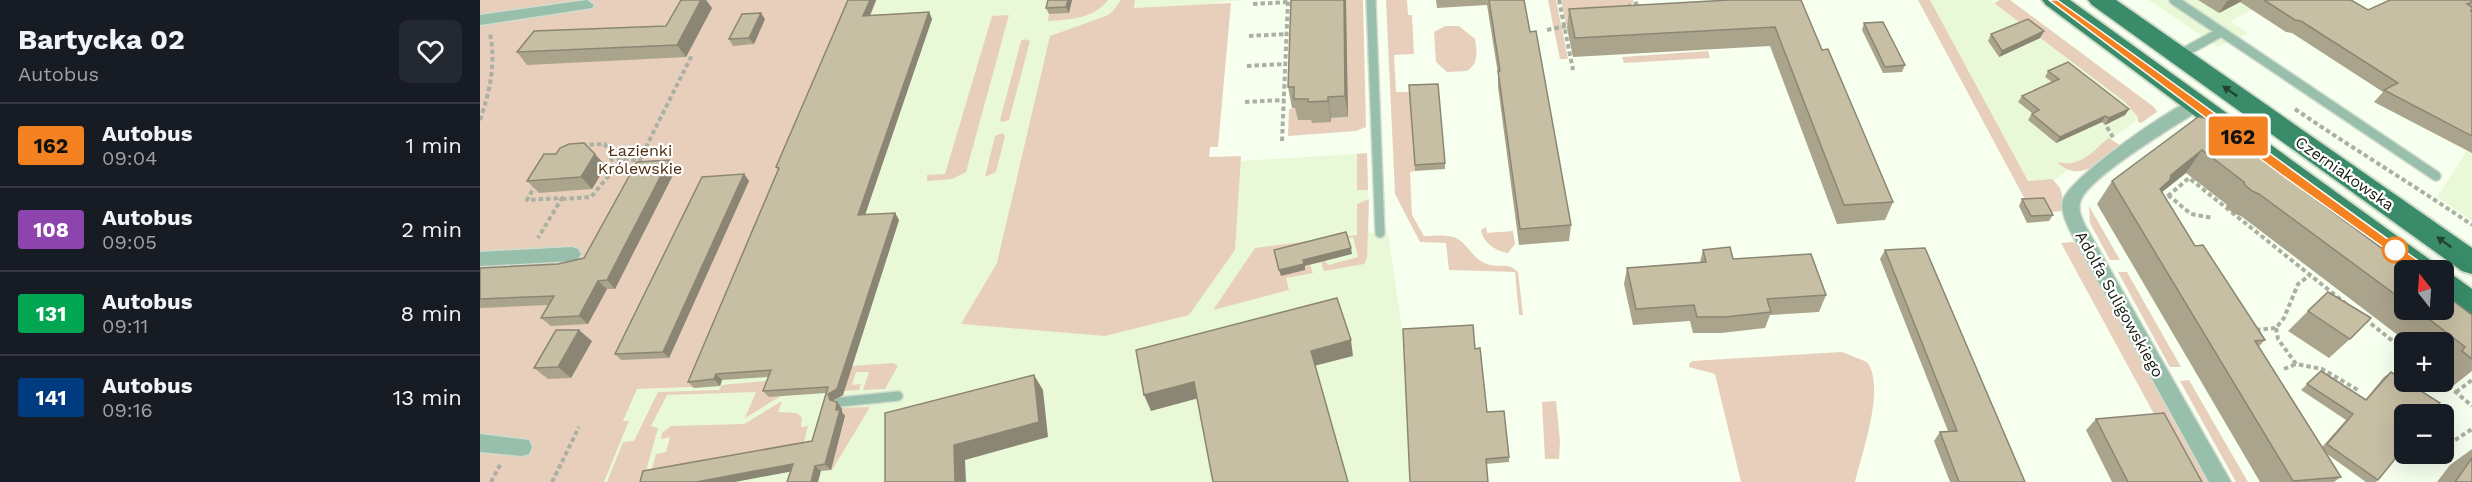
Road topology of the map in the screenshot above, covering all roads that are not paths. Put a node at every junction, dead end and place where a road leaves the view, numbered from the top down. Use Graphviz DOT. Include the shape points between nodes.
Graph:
graph roads {
  1 [pos="1371,0"];
  2 [pos="2054,0"];
  3 [pos="2100,0"];
  4 [pos="2174,0"];
  5 [pos="587,5"];
  6 [pos="483,22"];
  7 [pos="2221,32"];
  8 [pos="2179,55"];
  9 [pos="2197,104"];
  10 [pos="2436,177"];
  11 [pos="1380,233"];
  12 [pos="572,254"];
  13 [pos="480,260"];
  14 [pos="2409,260"];
  15 [pos="2472,263"];
  16 [pos="2454,292"];
  17 [pos="2472,305"];
  18 [pos="898,396"];
  19 [pos="840,402"];
  20 [pos="480,442"];
  21 [pos="522,447"];
  22 [pos="2220,482"];
  1 -- 11 [label="lane"];
  2 -- 9 [label="main road, Czerniakowska"];
  3 -- 8 [label="main road, Czerniakowska"];
  4 -- 7 [label="lane"];
  5 -- 6 [label="street"];
  7 -- 8 [label="lane"];
  7 -- 10 [label="lane"];
  15 -- 8 [label="main road, Czerniakowska, one-way"];
  9 -- 14 [label="main road, Czerniakowska"];
  9 -- 22 [label="street, Adolfa Suligowskiego" via="2081,184 2071,202 2075,223"];
  12 -- 13 [label="street"];
  16 -- 17 [label="main road"];
  18 -- 19 [label="lane"];
  20 -- 21 [label="street"];
}
